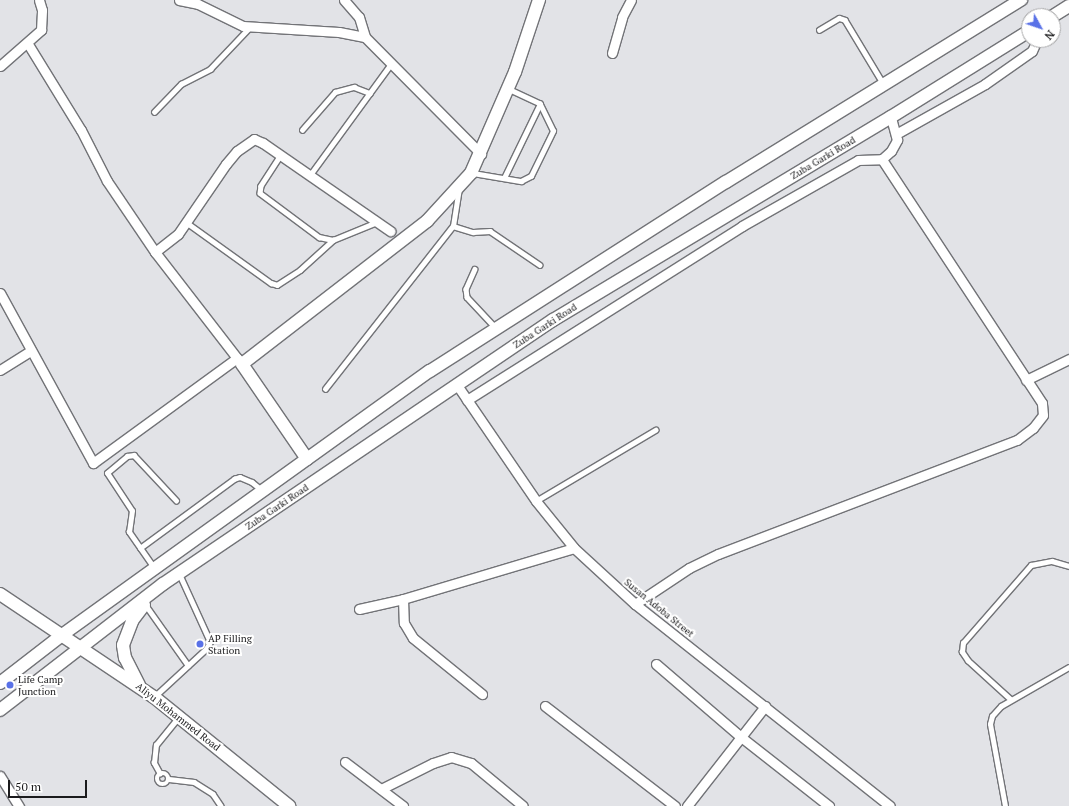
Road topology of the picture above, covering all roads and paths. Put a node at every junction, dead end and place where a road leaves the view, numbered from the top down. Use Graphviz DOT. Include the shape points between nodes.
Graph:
graph roads {
  1 [pos="39,0"];
  2 [pos="179,0"];
  3 [pos="344,0"];
  4 [pos="539,0"];
  5 [pos="631,0"];
  6 [pos="1021,0"];
  7 [pos="250,27"];
  8 [pos="819,30"];
  9 [pos="1021,36"];
  10 [pos="365,37"];
  11 [pos="28,44"];
  12 [pos="1033,48"];
  13 [pos="612,53"];
  14 [pos="392,62"];
  15 [pos="0,66"];
  16 [pos="884,85"];
  17 [pos="508,89"];
  18 [pos="370,93"];
  19 [pos="540,104"];
  20 [pos="154,112"];
  21 [pos="891,117"];
  22 [pos="302,130"];
  23 [pos="896,134"];
  24 [pos="481,154"];
  25 [pos="281,156"];
  26 [pos="882,159"];
  27 [pos="471,173"];
  28 [pos="310,176"];
  29 [pos="504,178"];
  30 [pos="460,185"];
  31 [pos="186,222"];
  32 [pos="377,222"];
  33 [pos="453,226"];
  34 [pos="390,231"];
  35 [pos="333,240"];
  36 [pos="155,252"];
  37 [pos="540,265"];
  38 [pos="475,269"];
  39 [pos="0,293"];
  40 [pos="496,328"];
  41 [pos="31,351"];
  42 [pos="1069,359"];
  43 [pos="239,361"];
  44 [pos="0,370"];
  45 [pos="1026,380"];
  46 [pos="457,385"];
  47 [pos="325,389"];
  48 [pos="467,400"];
  49 [pos="655,430"];
  50 [pos="307,459"];
  51 [pos="263,491"];
  52 [pos="176,500"];
  53 [pos="536,501"];
  54 [pos="140,548"];
  55 [pos="574,548"];
  56 [pos="1069,566"];
  57 [pos="155,569"];
  58 [pos="179,573"];
  59 [pos="163,584"];
  60 [pos="2,598"];
  61 [pos="404,599"];
  62 [pos="144,604"];
  63 [pos="635,604"];
  64 [pos="359,609"];
  65 [pos="62,635"];
  66 [pos="80,648"];
  67 [pos="656,664"];
  68 [pos="188,665"];
  69 [pos="1069,668"];
  70 [pos="0,683"];
  71 [pos="141,688"];
  72 [pos="482,694"];
  73 [pos="154,697"];
  74 [pos="1011,700"];
  75 [pos="546,706"];
  76 [pos="766,706"];
  77 [pos="0,710"];
  78 [pos="179,716"];
  79 [pos="741,737"];
  80 [pos="345,762"];
  81 [pos="160,774"];
  82 [pos="0,776"];
  83 [pos="169,779"];
  84 [pos="381,789"];
  85 [pos="19,806"];
  86 [pos="221,806"];
  87 [pos="288,806"];
  88 [pos="403,806"];
  89 [pos="523,806"];
  90 [pos="675,806"];
  91 [pos="687,806"];
  92 [pos="829,806"];
  93 [pos="890,806"];
  94 [pos="1006,806"];
  1 -- 11 [label="street" via="42,10 41,30"];
  2 -- 7 [label="street" via="198,4 242,26"];
  3 -- 10 [label="street" via="359,17"];
  4 -- 17 [label="main road"];
  5 -- 13 [label="street" via="622,17"];
  6 -- 16 [label="main road, Zuba Garki Road"];
  7 -- 10 [label="street" via="339,32"];
  7 -- 20 [label="lane" via="210,69 181,84"];
  8 -- 16 [label="lane" via="840,18 845,20"];
  9 -- 21 [label="main road, Zuba Garki Road"];
  10 -- 14 [label="street"];
  11 -- 15 [label="street"];
  11 -- 36 [label="street" via="48,81 81,130 107,181"];
  12 -- 23 [label="street" via="985,84"];
  14 -- 18 [label="lane"];
  14 -- 24 [label="street"];
  16 -- 40 [label="main road, Zuba Garki Road"];
  17 -- 19 [label="lane"];
  17 -- 24 [label="main road"];
  18 -- 22 [label="lane" via="354,87 336,92"];
  18 -- 28 [label="lane"];
  19 -- 29 [label="lane"];
  19 -- 29 [label="lane" via="553,130 542,155 531,176 522,181"];
  21 -- 23 [label="street"];
  21 -- 46 [label="main road, Zuba Garki Road" via="553,320"];
  23 -- 26 [label="street" via="897,140 891,151"];
  24 -- 27 [label="main road"];
  25 -- 28 [label="street"];
  25 -- 31 [label="street" via="254,139 246,143 226,164"];
  25 -- 35 [label="lane" via="260,193 319,236"];
  26 -- 45 [label="street"];
  26 -- 48 [label="street" via="858,160 742,226"];
  27 -- 29 [label="lane"];
  27 -- 30 [label="main road"];
  28 -- 32 [label="street"];
  30 -- 33 [label="lane"];
  30 -- 43 [label="main road" via="427,221"];
  31 -- 35 [label="lane" via="270,283 277,285 300,270"];
  31 -- 36 [label="street" via="171,241"];
  32 -- 34 [label="street"];
  32 -- 35 [label="lane"];
  33 -- 37 [label="lane" via="473,232 490,231"];
  33 -- 47 [label="lane"];
  36 -- 43 [label="street"];
  38 -- 40 [label="lane" via="466,289 467,297"];
  39 -- 41 [label="street"];
  40 -- 50 [label="main road, Zuba Garki Road" via="430,371"];
  41 -- 43 [label="street" via="93,463"];
  41 -- 44 [label="street"];
  42 -- 45 [label="street"];
  43 -- 50 [label="main road"];
  45 -- 63 [label="street" via="1042,403 1043,416 1033,428 1017,440 718,554 689,568"];
  46 -- 48 [label="street, Susan Adoba Street"];
  46 -- 58 [label="main road, Zuba Garki Road"];
  48 -- 53 [label="street, Susan Adoba Street"];
  49 -- 53 [label="lane"];
  50 -- 51 [label="main road, Zuba Garki Road"];
  51 -- 54 [label="lane" via="240,477 234,479"];
  51 -- 57 [label="main road, Zuba Garki Road"];
  52 -- 54 [label="lane" via="134,455 127,456 109,470 109,478 132,511 129,532"];
  53 -- 55 [label="street, Susan Adoba Street"];
  54 -- 57 [label="lane"];
  55 -- 61 [label="street"];
  55 -- 63 [label="street, Susan Adoba Street"];
  56 -- 74 [label="lane" via="1052,561 1031,565 963,643 962,652 968,661"];
  57 -- 65 [label="main road, Zuba Garki Road"];
  58 -- 59 [label="main road, Zuba Garki Road"];
  58 -- 68 [label="lane" via="210,642"];
  59 -- 62 [label="main road"];
  59 -- 66 [label="main road, Zuba Garki Road"];
  60 -- 65 [label="main road, Aliyu Mohammed Road"];
  61 -- 64 [label="street"];
  61 -- 72 [label="street" via="404,623 413,638"];
  62 -- 68 [label="lane"];
  62 -- 71 [label="main road" via="132,621 123,645 125,658"];
  63 -- 76 [label="street, Susan Adoba Street"];
  65 -- 66 [label="main road, Aliyu Mohammed Road"];
  65 -- 70 [label="main road, Zuba Garki Road"];
  66 -- 71 [label="main road, Aliyu Mohammed Road"];
  66 -- 77 [label="main road, Zuba Garki Road"];
  67 -- 79 [label="street"];
  68 -- 73 [label="lane"];
  69 -- 74 [label="lane"];
  71 -- 73 [label="main road, Aliyu Mohammed Road"];
  73 -- 78 [label="main road, Aliyu Mohammed Road"];
  74 -- 94 [label="lane" via="992,716 990,724"];
  75 -- 90 [label="street"];
  76 -- 79 [label="street"];
  76 -- 93 [label="street, Susan Adoba Street"];
  78 -- 81 [label="lane" via="156,745 154,763"];
  78 -- 87 [label="main road, Aliyu Mohammed Road"];
  79 -- 91 [label="street"];
  79 -- 92 [label="street"];
  80 -- 84 [label="street"];
  81 -- 83 [label="lane" via="166,774"];
  81 -- 83 [label="lane" via="157,778 159,784 164,786"];
  82 -- 85 [label="street"];
  83 -- 86 [label="lane" via="194,782 213,794"];
  84 -- 88 [label="street"];
  84 -- 89 [label="street" via="433,763 451,757 471,763"];
}
